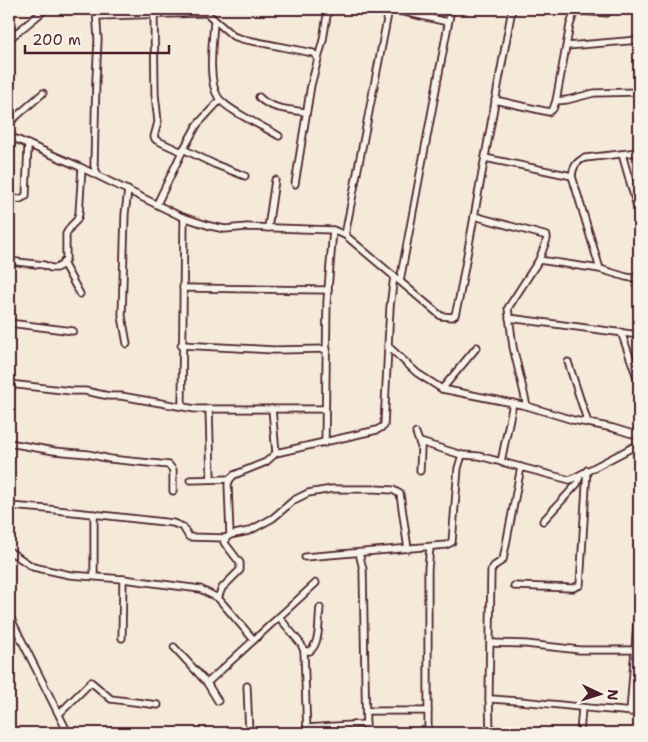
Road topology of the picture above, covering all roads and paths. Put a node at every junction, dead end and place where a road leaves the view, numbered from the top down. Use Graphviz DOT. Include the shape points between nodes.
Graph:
graph roads {
  1 [pos="46,9"];
  2 [pos="96,9"];
  3 [pos="328,9"];
  4 [pos="390,9"];
  5 [pos="451,9"];
  6 [pos="512,9"];
  7 [pos="576,10"];
  8 [pos="204,11"];
  9 [pos="607,13"];
  10 [pos="97,16"];
  11 [pos="154,16"];
  12 [pos="214,21"];
  13 [pos="448,22"];
  14 [pos="9,39"];
  15 [pos="639,40"];
  16 [pos="567,46"];
  17 [pos="320,50"];
  18 [pos="312,53"];
  19 [pos="318,58"];
  20 [pos="639,92"];
  21 [pos="43,93"];
  22 [pos="259,98"];
  23 [pos="220,100"];
  24 [pos="495,100"];
  25 [pos="556,101"];
  26 [pos="306,112"];
  27 [pos="9,123"];
  28 [pos="9,136"];
  29 [pos="279,136"];
  30 [pos="28,144"];
  31 [pos="182,151"];
  32 [pos="639,152"];
  33 [pos="622,154"];
  34 [pos="485,158"];
  35 [pos="94,166"];
  36 [pos="85,169"];
  37 [pos="98,175"];
  38 [pos="245,176"];
  39 [pos="572,176"];
  40 [pos="275,180"];
  41 [pos="295,184"];
  42 [pos="128,190"];
  43 [pos="9,199"];
  44 [pos="157,204"];
  45 [pos="639,214"];
  46 [pos="474,216"];
  47 [pos="184,218"];
  48 [pos="268,228"];
  49 [pos="333,230"];
  50 [pos="345,235"];
  51 [pos="539,260"];
  52 [pos="9,261"];
  53 [pos="64,264"];
  54 [pos="600,269"];
  55 [pos="394,276"];
  56 [pos="639,279"];
  57 [pos="400,281"];
  58 [pos="183,288"];
  59 [pos="328,290"];
  60 [pos="80,294"];
  61 [pos="509,318"];
  62 [pos="9,323"];
  63 [pos="73,330"];
  64 [pos="621,332"];
  65 [pos="639,335"];
  66 [pos="126,344"];
  67 [pos="182,345"];
  68 [pos="388,347"];
  69 [pos="476,347"];
  70 [pos="327,350"];
  71 [pos="568,362"];
  72 [pos="639,383"];
  73 [pos="9,384"];
  74 [pos="442,389"];
  75 [pos="513,403"];
  76 [pos="182,405"];
  77 [pos="527,406"];
  78 [pos="209,409"];
  79 [pos="272,409"];
  80 [pos="325,409"];
  81 [pos="588,422"];
  82 [pos="416,433"];
  83 [pos="639,436"];
  84 [pos="420,442"];
  85 [pos="9,443"];
  86 [pos="325,443"];
  87 [pos="639,444"];
  88 [pos="276,453"];
  89 [pos="462,454"];
  90 [pos="501,462"];
  91 [pos="521,467"];
  92 [pos="587,470"];
  93 [pos="420,471"];
  94 [pos="580,476"];
  95 [pos="211,479"];
  96 [pos="230,479"];
  97 [pos="190,480"];
  98 [pos="173,491"];
  99 [pos="9,506"];
  100 [pos="94,514"];
  101 [pos="543,521"];
  102 [pos="226,539"];
  103 [pos="430,547"];
  104 [pos="408,549"];
  105 [pos="9,551"];
  106 [pos="359,553"];
  107 [pos="305,557"];
  108 [pos="94,576"];
  109 [pos="123,579"];
  110 [pos="316,583"];
  111 [pos="514,586"];
  112 [pos="639,597"];
  113 [pos="218,598"];
  114 [pos="320,608"];
  115 [pos="9,615"];
  116 [pos="279,617"];
  117 [pos="122,638"];
  118 [pos="254,640"];
  119 [pos="491,643"];
  120 [pos="174,647"];
  121 [pos="304,650"];
  122 [pos="634,650"];
  123 [pos="207,683"];
  124 [pos="247,686"];
  125 [pos="489,699"];
  126 [pos="218,700"];
  127 [pos="158,705"];
  128 [pos="582,708"];
  129 [pos="366,711"];
  130 [pos="428,711"];
  131 [pos="630,712"];
  132 [pos="639,712"];
  133 [pos="59,714"];
  134 [pos="366,724"];
  135 [pos="306,730"];
  136 [pos="68,733"];
  137 [pos="249,733"];
  138 [pos="366,733"];
  139 [pos="428,733"];
  140 [pos="490,733"];
  141 [pos="580,733"];
  1 -- 14 [label="street"];
  2 -- 10 [label="street"];
  3 -- 17 [label="street"];
  4 -- 13 [label="street"];
  4 -- 50 [label="street"];
  5 -- 13 [label="street"];
  6 -- 24 [label="street"];
  7 -- 9 [label="street"];
  7 -- 16 [label="street"];
  8 -- 11 [label="street"];
  8 -- 12 [label="street"];
  10 -- 11 [label="street"];
  10 -- 35 [label="street"];
  11 -- 31 [label="street" via="158,122 154,137"];
  12 -- 18 [label="street" via="242,39"];
  12 -- 23 [label="street" via="213,82"];
  13 -- 57 [label="street"];
  15 -- 16 [label="street"];
  16 -- 25 [label="street"];
  17 -- 18 [label="street"];
  17 -- 19 [label="street"];
  18 -- 19 [label="street"];
  19 -- 26 [label="street"];
  20 -- 25 [label="street" via="594,93"];
  21 -- 27 [label="street"];
  22 -- 26 [label="street" via="274,106"];
  23 -- 29 [label="street"];
  23 -- 31 [label="street" via="197,125"];
  24 -- 25 [label="street" via="549,112"];
  24 -- 34 [label="street"];
  26 -- 41 [label="street"];
  28 -- 30 [label="street"];
  30 -- 36 [label="street"];
  30 -- 43 [label="street" via="26,196 20,200"];
  31 -- 38 [label="street"];
  31 -- 44 [label="street"];
  32 -- 33 [label="street"];
  33 -- 39 [label="street" via="580,160 575,164"];
  33 -- 45 [label="street"];
  34 -- 39 [label="street"];
  34 -- 46 [label="street"];
  35 -- 36 [label="street"];
  35 -- 37 [label="street"];
  36 -- 37 [label="street"];
  36 -- 53 [label="street" via="78,220 66,234 68,250"];
  37 -- 42 [label="street"];
  39 -- 54 [label="street"];
  40 -- 48 [label="street"];
  42 -- 44 [label="street"];
  42 -- 66 [label="street" via="122,316"];
  44 -- 47 [label="street"];
  46 -- 51 [label="street" via="547,236"];
  46 -- 57 [label="street" via="455,315 441,316"];
  47 -- 48 [label="street" via="225,229"];
  47 -- 58 [label="street"];
  48 -- 49 [label="street"];
  49 -- 50 [label="street"];
  49 -- 59 [label="street"];
  50 -- 55 [label="street"];
  51 -- 54 [label="street"];
  51 -- 61 [label="street" via="508,308"];
  52 -- 53 [label="street" via="51,268"];
  53 -- 60 [label="street"];
  54 -- 56 [label="street"];
  55 -- 57 [label="street"];
  55 -- 68 [label="street"];
  58 -- 59 [label="street"];
  58 -- 67 [label="street"];
  59 -- 70 [label="street"];
  61 -- 64 [label="street"];
  61 -- 77 [label="street"];
  62 -- 63 [label="street"];
  64 -- 65 [label="street"];
  64 -- 72 [label="street"];
  67 -- 70 [label="street"];
  67 -- 76 [label="street"];
  68 -- 74 [label="street"];
  68 -- 86 [label="street" via="384,426"];
  69 -- 74 [label="street"];
  70 -- 80 [label="street"];
  71 -- 81 [label="street"];
  73 -- 76 [label="street"];
  74 -- 75 [label="street"];
  75 -- 77 [label="street"];
  75 -- 90 [label="street"];
  76 -- 78 [label="street"];
  77 -- 81 [label="street"];
  78 -- 79 [label="street"];
  78 -- 95 [label="street"];
  79 -- 80 [label="street"];
  79 -- 88 [label="street"];
  80 -- 86 [label="street"];
  81 -- 83 [label="street"];
  82 -- 84 [label="street"];
  84 -- 89 [label="street"];
  84 -- 93 [label="street"];
  85 -- 98 [label="street" via="110,459 169,464 173,470"];
  86 -- 88 [label="street"];
  87 -- 92 [label="street"];
  88 -- 96 [label="street" via="266,462"];
  89 -- 90 [label="street"];
  89 -- 103 [label="street" via="452,542"];
  90 -- 91 [label="street"];
  91 -- 94 [label="street" via="570,480"];
  91 -- 119 [label="street" via="503,560 492,571"];
  92 -- 94 [label="street"];
  92 -- 111 [label="street" via="580,585 573,588"];
  94 -- 101 [label="street" via="578,484"];
  95 -- 96 [label="street"];
  95 -- 97 [label="street"];
  96 -- 102 [label="street"];
  99 -- 100 [label="street"];
  100 -- 102 [label="street" via="173,523 183,526 189,537"];
  100 -- 108 [label="street"];
  102 -- 104 [label="street" via="273,518 308,493 332,489 393,490 401,498"];
  102 -- 113 [label="street" via="240,570 222,588"];
  103 -- 104 [label="street"];
  103 -- 130 [label="street"];
  104 -- 106 [label="street"];
  105 -- 108 [label="street" via="34,567 70,575"];
  106 -- 107 [label="street"];
  106 -- 129 [label="street" via="364,569"];
  108 -- 109 [label="street"];
  109 -- 113 [label="street" via="200,589"];
  109 -- 117 [label="street"];
  110 -- 116 [label="street"];
  112 -- 122 [label="street"];
  113 -- 118 [label="street"];
  114 -- 121 [label="street" via="314,646 310,651"];
  115 -- 133 [label="street"];
  116 -- 118 [label="street"];
  116 -- 121 [label="street"];
  118 -- 123 [label="street"];
  119 -- 122 [label="street" via="580,650"];
  119 -- 125 [label="street"];
  120 -- 123 [label="street"];
  121 -- 135 [label="street"];
  122 -- 131 [label="street"];
  123 -- 126 [label="street"];
  124 -- 137 [label="street"];
  125 -- 128 [label="street" via="526,700"];
  125 -- 140 [label="street"];
  127 -- 133 [label="street" via="111,699 91,682"];
  128 -- 131 [label="street"];
  128 -- 141 [label="street"];
  129 -- 130 [label="street"];
  129 -- 134 [label="street"];
  130 -- 139 [label="street"];
  131 -- 132 [label="street"];
  133 -- 136 [label="street"];
  134 -- 135 [label="street"];
  134 -- 138 [label="street"];
}
